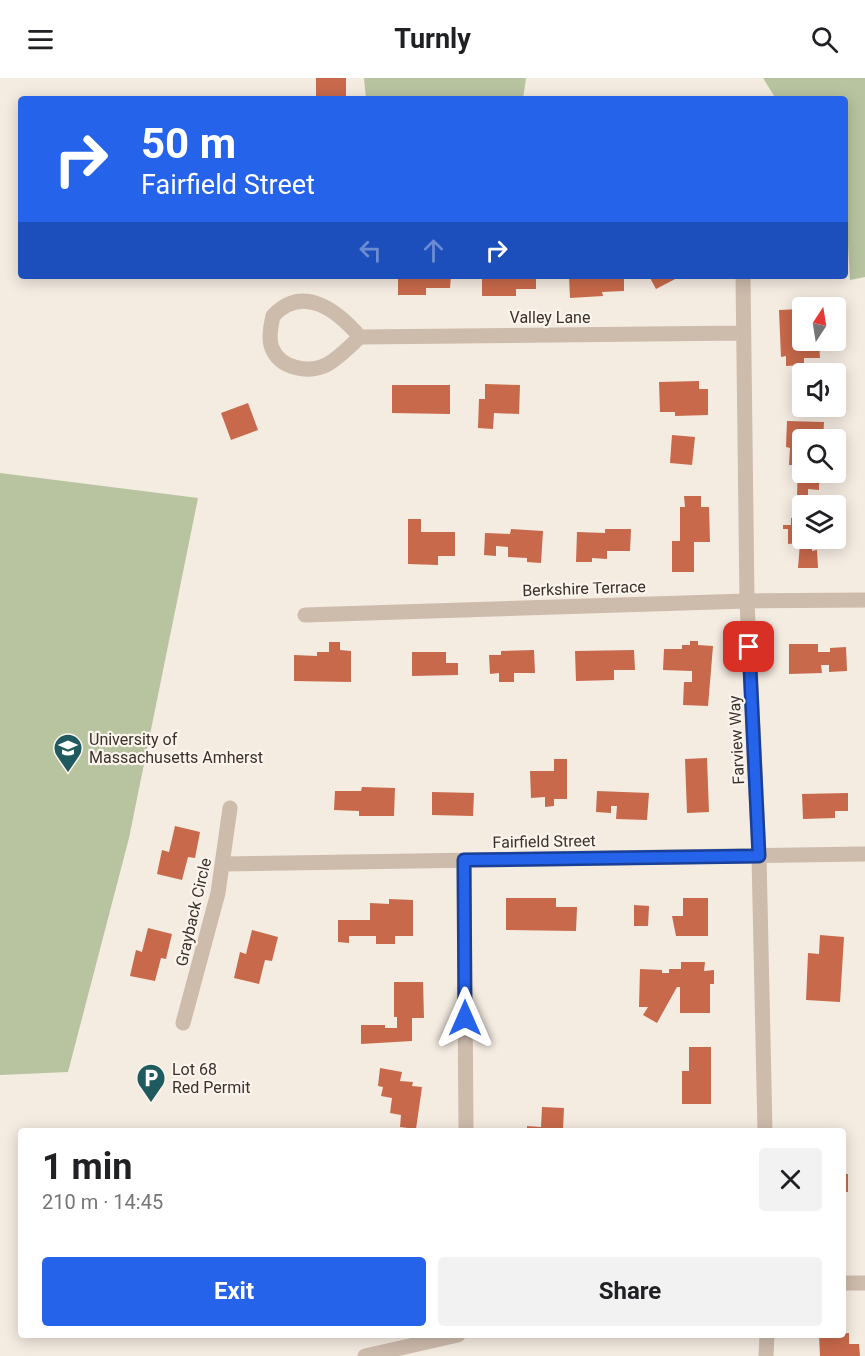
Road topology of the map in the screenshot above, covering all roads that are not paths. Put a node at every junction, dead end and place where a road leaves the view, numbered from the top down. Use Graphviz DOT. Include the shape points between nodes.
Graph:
graph roads {
  1 [pos="743,279"];
  2 [pos="742,333"];
  3 [pos="360,337"];
  4 [pos="865,600"];
  5 [pos="747,601"];
  6 [pos="305,615"];
  7 [pos="230,808"];
  8 [pos="865,854"];
  9 [pos="759,856"];
  10 [pos="464,860"];
  11 [pos="224,864"];
  12 [pos="183,1023"];
  13 [pos="466,1128"];
  14 [pos="765,1128"];
  15 [pos="846,1283"];
  16 [pos="865,1283"];
  17 [pos="445,1338"];
  18 [pos="767,1338"];
  19 [pos="365,1356"];
  20 [pos="766,1356"];
  1 -- 2 [label="street, Farview Way"];
  2 -- 3 [label="street, Valley Lane"];
  2 -- 5 [label="street, Farview Way"];
  3 -- 3 [label="street" via="326,365 308,370 291,367 271,347 273,316 281,307 297,300 332,309"];
  4 -- 5 [label="street, Berkshire Terrace"];
  5 -- 6 [label="street, Berkshire Terrace"];
  5 -- 9 [label="street, Farview Way"];
  7 -- 11 [label="street, Grayback Circle"];
  8 -- 9 [label="street, Fairfield Street"];
  9 -- 10 [label="street, Fairfield Street"];
  9 -- 14 [label="street, Farview Way"];
  10 -- 11 [label="street, Fairfield Street"];
  10 -- 13 [label="street"];
  11 -- 12 [label="street, Grayback Circle"];
  15 -- 16 [label="street"];
  17 -- 19 [label="street"];
  18 -- 20 [label="street"];
}
